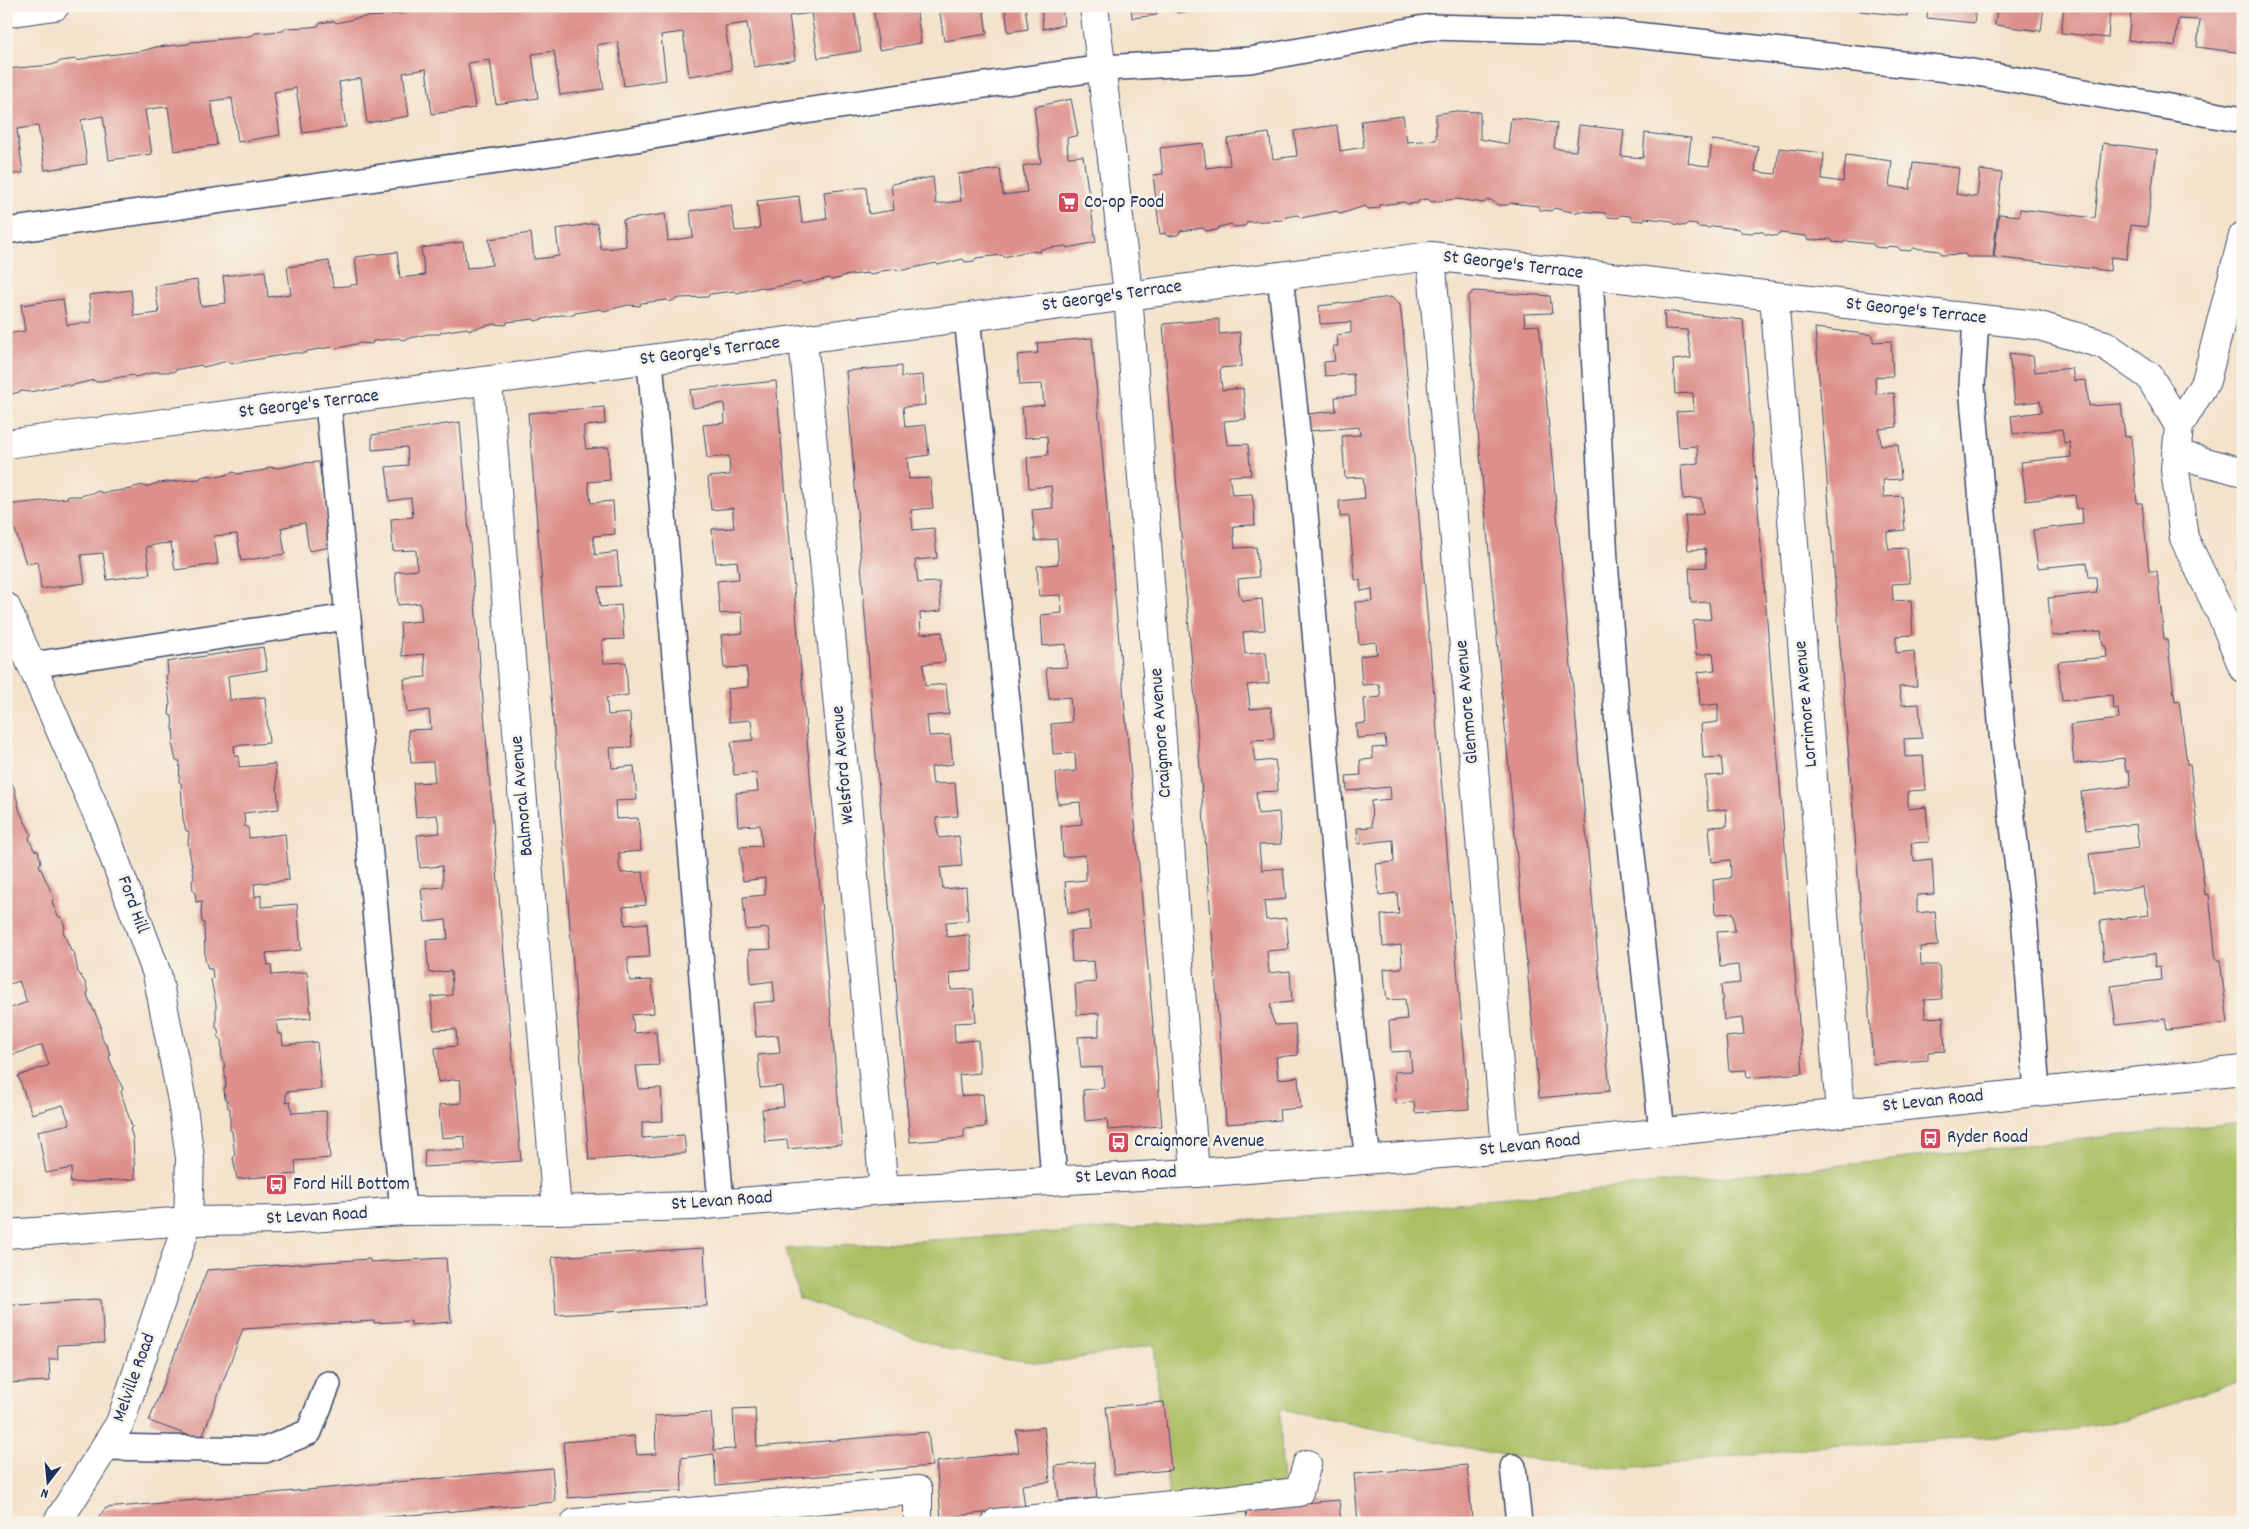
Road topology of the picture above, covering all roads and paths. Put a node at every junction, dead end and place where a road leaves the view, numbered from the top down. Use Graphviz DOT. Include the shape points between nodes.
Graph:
graph roads {
  1 [pos="55,6"];
  2 [pos="1094,6"];
  3 [pos="6,13"];
  4 [pos="1102,68"];
  5 [pos="2243,120"];
  6 [pos="6,231"];
  7 [pos="2243,236"];
  8 [pos="1431,256"];
  9 [pos="1280,275"];
  10 [pos="1590,275"];
  11 [pos="1128,294"];
  12 [pos="1774,296"];
  13 [pos="967,317"];
  14 [pos="1976,319"];
  15 [pos="804,340"];
  16 [pos="650,360"];
  17 [pos="488,382"];
  18 [pos="328,402"];
  19 [pos="2179,426"];
  20 [pos="6,444"];
  21 [pos="2176,454"];
  22 [pos="2243,472"];
  23 [pos="6,607"];
  24 [pos="347,617"];
  25 [pos="2232,619"];
  26 [pos="32,665"];
  27 [pos="2243,668"];
  28 [pos="2243,1070"];
  29 [pos="2037,1092"];
  30 [pos="1840,1112"];
  31 [pos="1662,1132"];
  32 [pos="1506,1149"];
  33 [pos="1368,1159"];
  34 [pos="1195,1172"];
  35 [pos="1054,1180"];
  36 [pos="884,1190"];
  37 [pos="720,1203"];
  38 [pos="557,1210"];
  39 [pos="403,1211"];
  40 [pos="188,1221"];
  41 [pos="6,1234"];
  42 [pos="328,1384"];
  43 [pos="105,1447"];
  44 [pos="1307,1464"];
  45 [pos="1513,1467"];
  46 [pos="57,1523"];
  47 [pos="575,1523"];
  48 [pos="918,1523"];
  49 [pos="996,1523"];
  50 [pos="1519,1523"];
  1 -- 3 [label="street"];
  2 -- 4 [label="street, Craigmore Avenue"];
  4 -- 5 [label="lane" via="1250,60 1430,27 1608,32 1966,71"];
  4 -- 6 [label="lane" via="777,115 565,151"];
  4 -- 11 [label="street, Craigmore Avenue"];
  7 -- 19 [label="street" via="2206,381"];
  8 -- 9 [label="street, St George's Terrace"];
  8 -- 10 [label="street, St George's Terrace"];
  8 -- 32 [label="street, Glenmore Avenue"];
  9 -- 11 [label="street, St George's Terrace"];
  9 -- 33 [label="lane" via="1306,521 1330,817"];
  10 -- 12 [label="street, St George's Terrace"];
  10 -- 31 [label="lane" via="1605,561 1618,725"];
  11 -- 13 [label="street, St George's Terrace"];
  11 -- 34 [label="street, Craigmore Avenue"];
  12 -- 14 [label="street, St George's Terrace"];
  12 -- 30 [label="street, Lorrimore Avenue"];
  13 -- 15 [label="street, St George's Terrace"];
  13 -- 35 [label="lane" via="1046,1074"];
  14 -- 19 [label="street, St George's Terrace" via="2036,325 2105,345 2150,376"];
  14 -- 29 [label="lane" via="1972,386 2002,734 2025,927"];
  15 -- 16 [label="street, St George's Terrace"];
  15 -- 36 [label="street, Welsford Avenue"];
  16 -- 17 [label="street, St George's Terrace"];
  16 -- 37 [label="lane"];
  17 -- 18 [label="street, St George's Terrace"];
  17 -- 38 [label="street, Balmoral Avenue"];
  18 -- 20 [label="street, St George's Terrace"];
  18 -- 24 [label="lane"];
  19 -- 21 [label="street"];
  21 -- 22 [label="street"];
  21 -- 25 [label="street" via="2175,470 2184,538"];
  23 -- 26 [label="street, Ford Hill"];
  24 -- 26 [label="lane"];
  24 -- 39 [label="lane"];
  25 -- 27 [label="street"];
  26 -- 40 [label="street, Ford Hill" via="102,825 158,974 190,1158"];
  28 -- 29 [label="street, St Levan Road"];
  29 -- 30 [label="street, St Levan Road"];
  30 -- 31 [label="street, St Levan Road"];
  31 -- 32 [label="street, St Levan Road"];
  32 -- 33 [label="street, St Levan Road"];
  33 -- 34 [label="street, St Levan Road"];
  34 -- 35 [label="street, St Levan Road"];
  35 -- 36 [label="street, St Levan Road"];
  36 -- 37 [label="street, St Levan Road"];
  37 -- 38 [label="street, St Levan Road"];
  38 -- 39 [label="street, St Levan Road"];
  39 -- 40 [label="street, St Levan Road" via="285,1220"];
  40 -- 41 [label="street, St Levan Road"];
  40 -- 43 [label="street, Melville Road" via="120,1423"];
  42 -- 43 [label="lane" via="309,1432 265,1450"];
  43 -- 46 [label="street, Melville Road"];
  44 -- 49 [label="street" via="1298,1492"];
  45 -- 50 [label="lane"];
  47 -- 48 [label="street" via="918,1490"];
}
